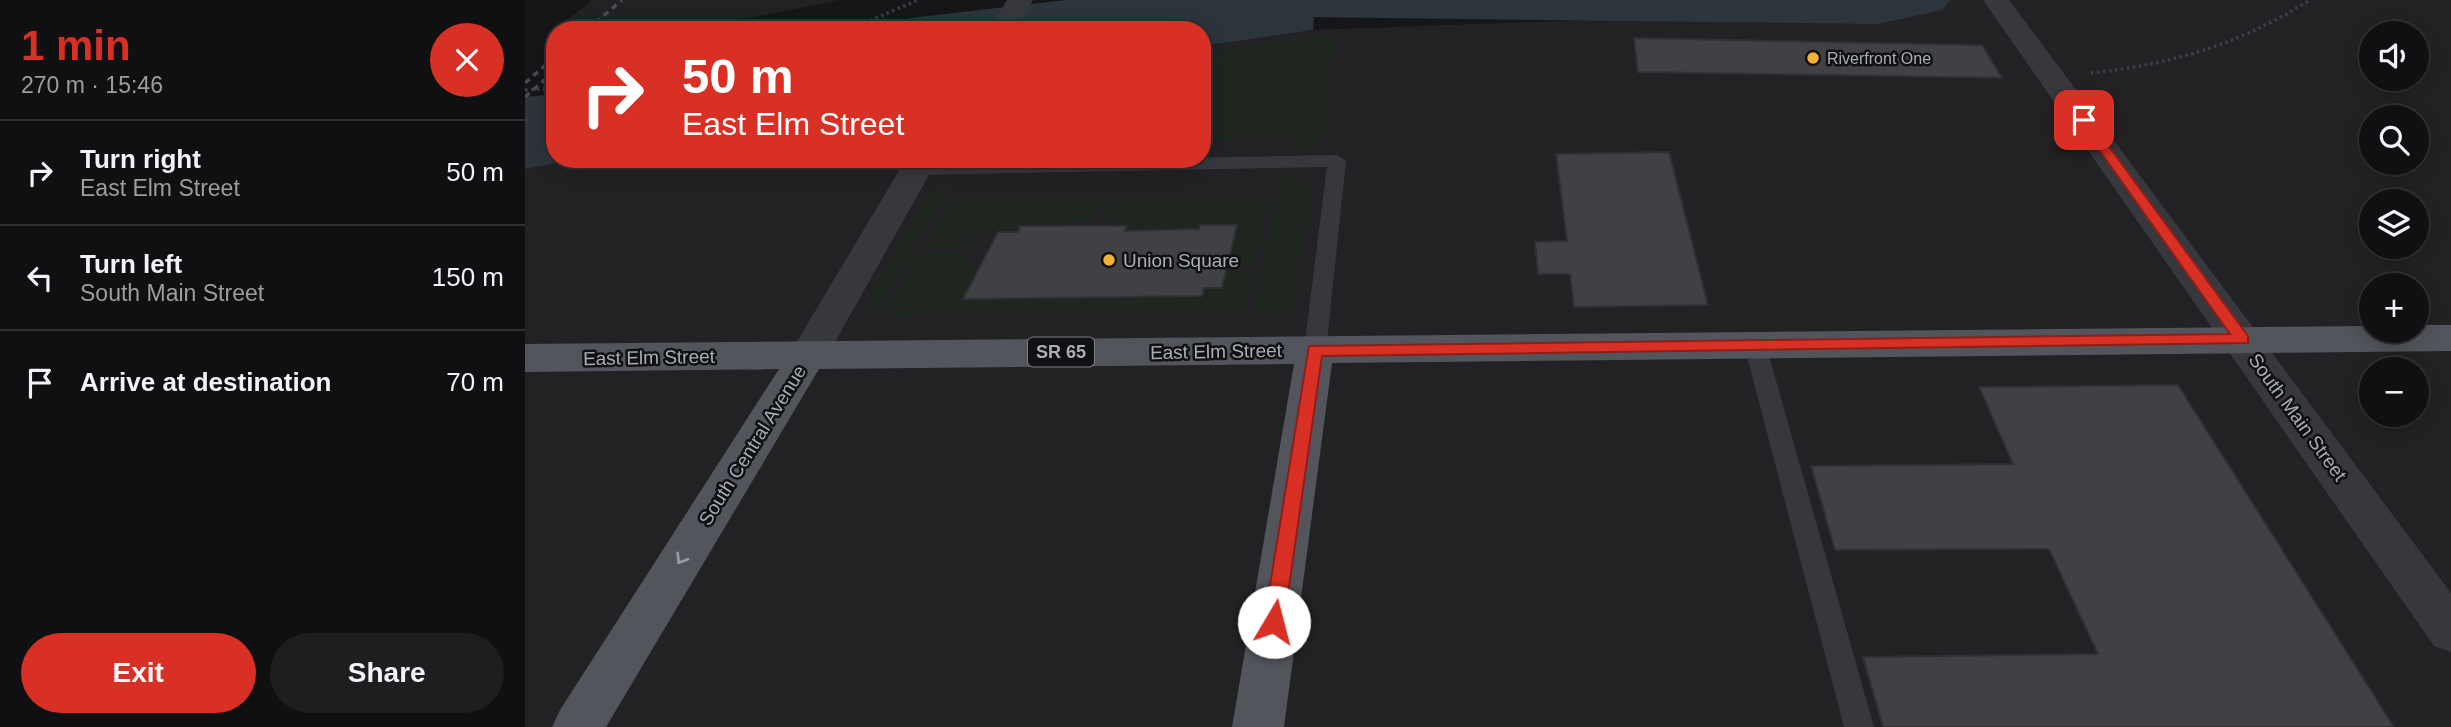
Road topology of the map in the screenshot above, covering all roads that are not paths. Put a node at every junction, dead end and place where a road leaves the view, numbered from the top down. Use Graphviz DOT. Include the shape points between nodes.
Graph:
graph roads {
  1 [pos="1996,0"];
  2 [pos="1019,2"];
  3 [pos="1007,21"];
  4 [pos="1211,162"];
  5 [pos="917,168"];
  6 [pos="2451,338"];
  7 [pos="2242,340"];
  8 [pos="1755,345"];
  9 [pos="1315,350"];
  10 [pos="808,355"];
  11 [pos="525,358"];
  12 [pos="2448,623"];
  13 [pos="578,727"];
  14 [pos="1258,727"];
  15 [pos="1859,727"];
  1 -- 7 [label="street, South Main Street"];
  2 -- 3 [label="street"];
  4 -- 9 [label="lane" via="1338,161"];
  5 -- 10 [label="street, South Central Avenue"];
  6 -- 7 [label="main road, East Elm Street"];
  7 -- 8 [label="main road, East Elm Street"];
  7 -- 12 [label="street, South Main Street"];
  8 -- 9 [label="main road, East Elm Street"];
  8 -- 15 [label="lane"];
  9 -- 10 [label="main road, East Elm Street / SR 65"];
  9 -- 14 [label="main road"];
  10 -- 11 [label="main road, East Elm Street / SR 65"];
  10 -- 13 [label="main road, South Central Avenue, one-way"];
}
